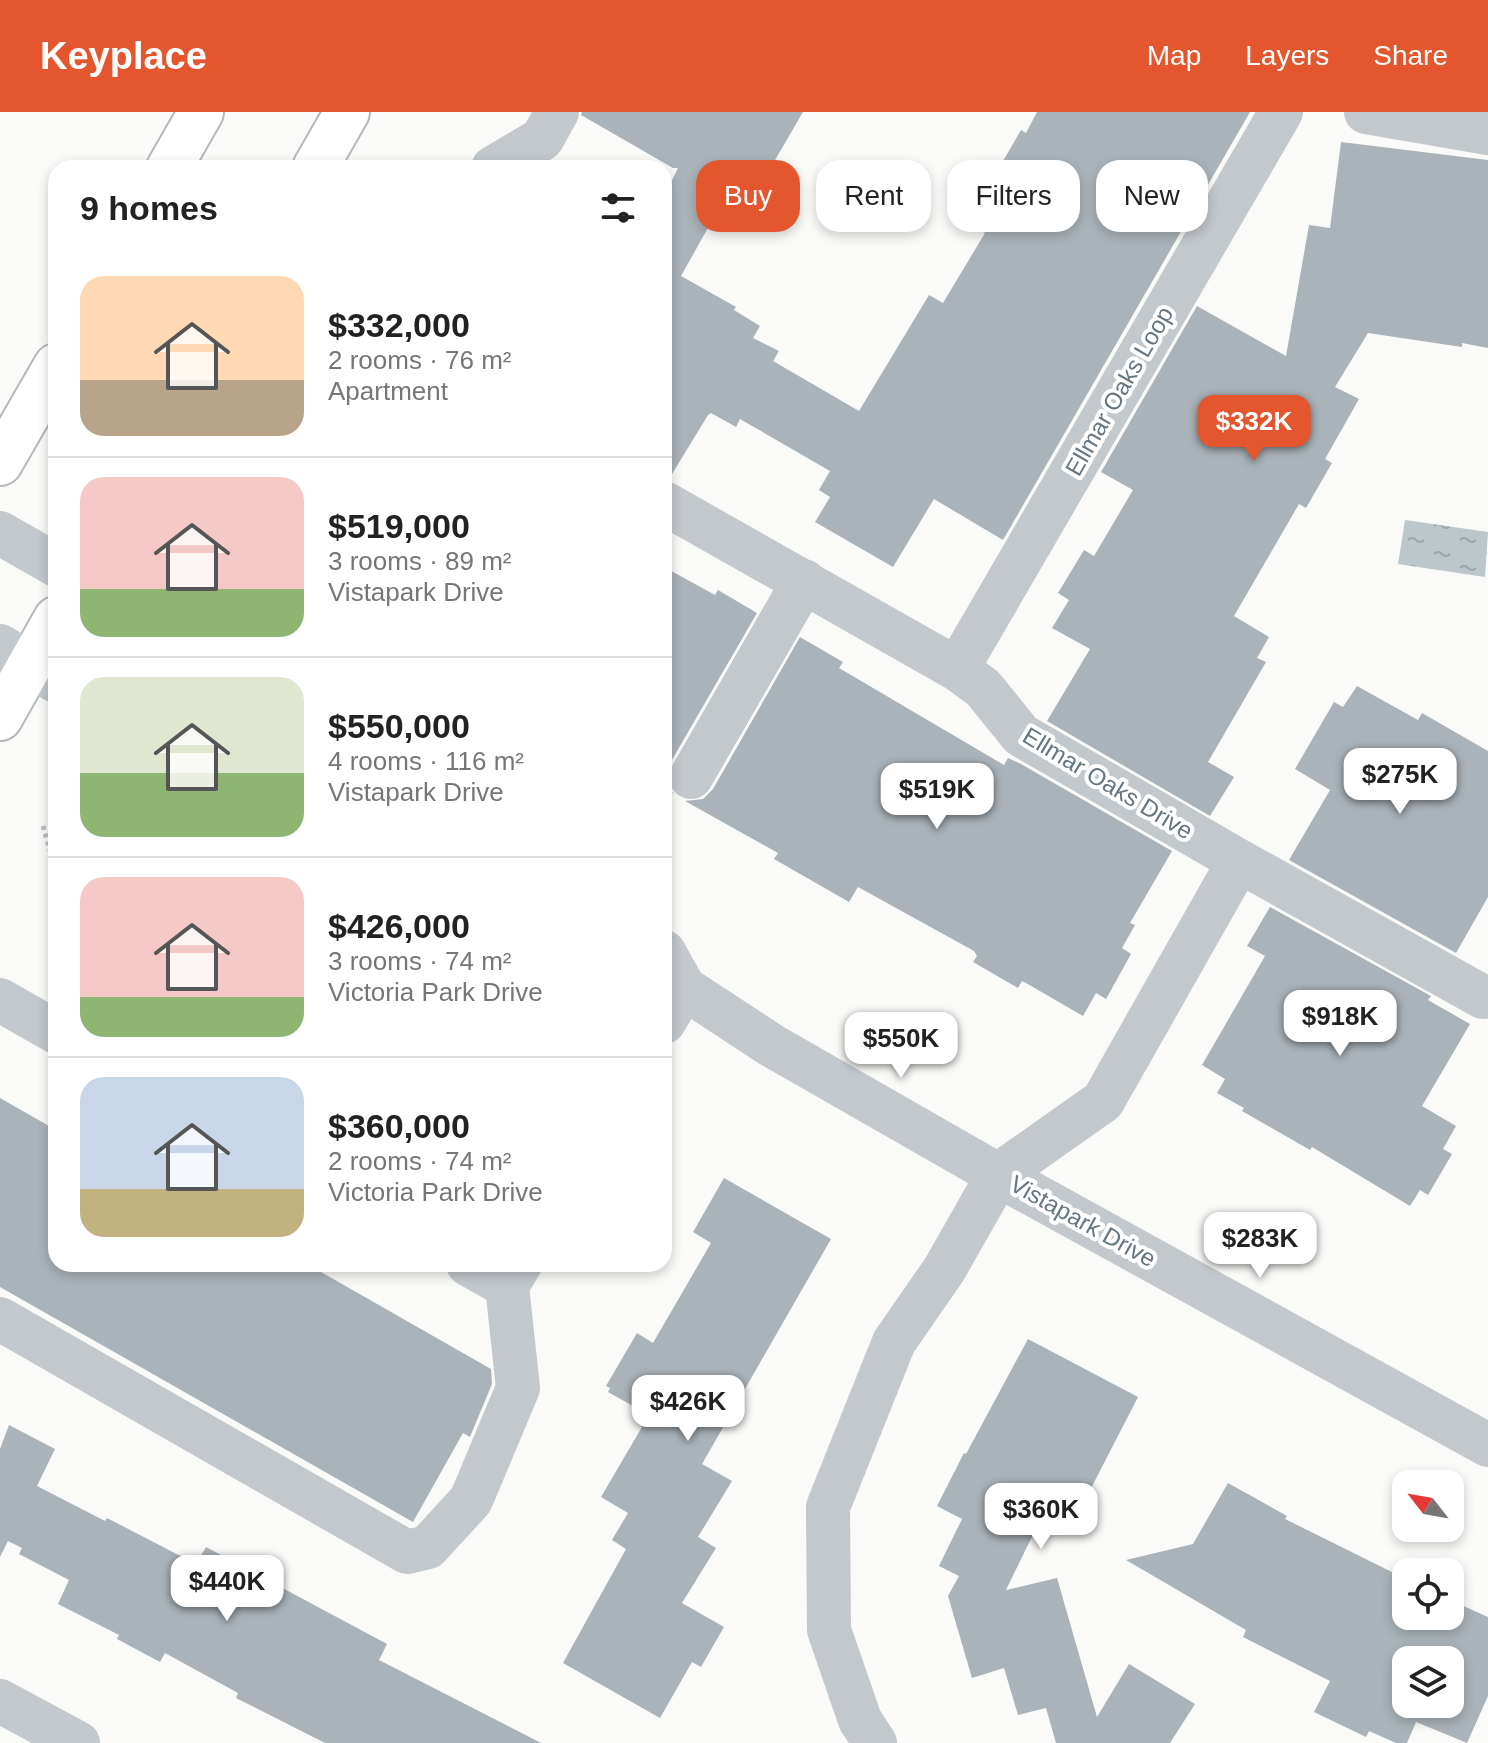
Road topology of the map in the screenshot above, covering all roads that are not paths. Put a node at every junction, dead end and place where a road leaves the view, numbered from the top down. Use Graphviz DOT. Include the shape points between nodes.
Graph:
graph roads {
  1 [pos="201,112"];
  2 [pos="347,112"];
  3 [pos="557,112"];
  4 [pos="1281,112"];
  5 [pos="1366,112"];
  6 [pos="1488,133"];
  7 [pos="174,160"];
  8 [pos="320,160"];
  9 [pos="507,160"];
  10 [pos="48,380"];
  11 [pos="0,463"];
  12 [pos="672,507"];
  13 [pos="0,533"];
  14 [pos="48,560"];
  15 [pos="804,581"];
  16 [pos="48,632"];
  17 [pos="29,664"];
  18 [pos="957,669"];
  19 [pos="0,718"];
  20 [pos="691,777"];
  21 [pos="1239,861"];
  22 [pos="672,990"];
  23 [pos="1483,997"];
  24 [pos="1,1002"];
  25 [pos="48,1028"];
  26 [pos="998,1175"];
  27 [pos="513,1275"];
  28 [pos="0,1319"];
  29 [pos="1488,1445"];
  30 [pos="0,1701"];
  31 [pos="78,1743"];
  32 [pos="875,1743"];
  1 -- 7 [label="highway"];
  2 -- 8 [label="highway"];
  3 -- 9 [label="street" via="542,139"];
  4 -- 18 [label="street, Ellmar Oaks Loop"];
  5 -- 6 [label="street"];
  10 -- 11 [label="highway"];
  12 -- 15 [label="street, Ellmar Oaks Drive"];
  13 -- 14 [label="street"];
  15 -- 18 [label="street, Ellmar Oaks Drive"];
  15 -- 20 [label="street"];
  16 -- 17 [label="highway"];
  17 -- 19 [label="highway"];
  18 -- 21 [label="street, Ellmar Oaks Drive" via="983,688 1021,735"];
  21 -- 23 [label="street, Ellmar Oaks Drive"];
  21 -- 26 [label="street" via="1103,1101"];
  22 -- 26 [label="street, Vistapark Drive"];
  24 -- 25 [label="street"];
  26 -- 29 [label="street, Vistapark Drive"];
  26 -- 32 [label="street" via="944,1270 894,1342 828,1507 829,1630 860,1720"];
  27 -- 28 [label="street" via="518,1388 471,1500 428,1547 407,1552"];
  30 -- 31 [label="street"];
}
